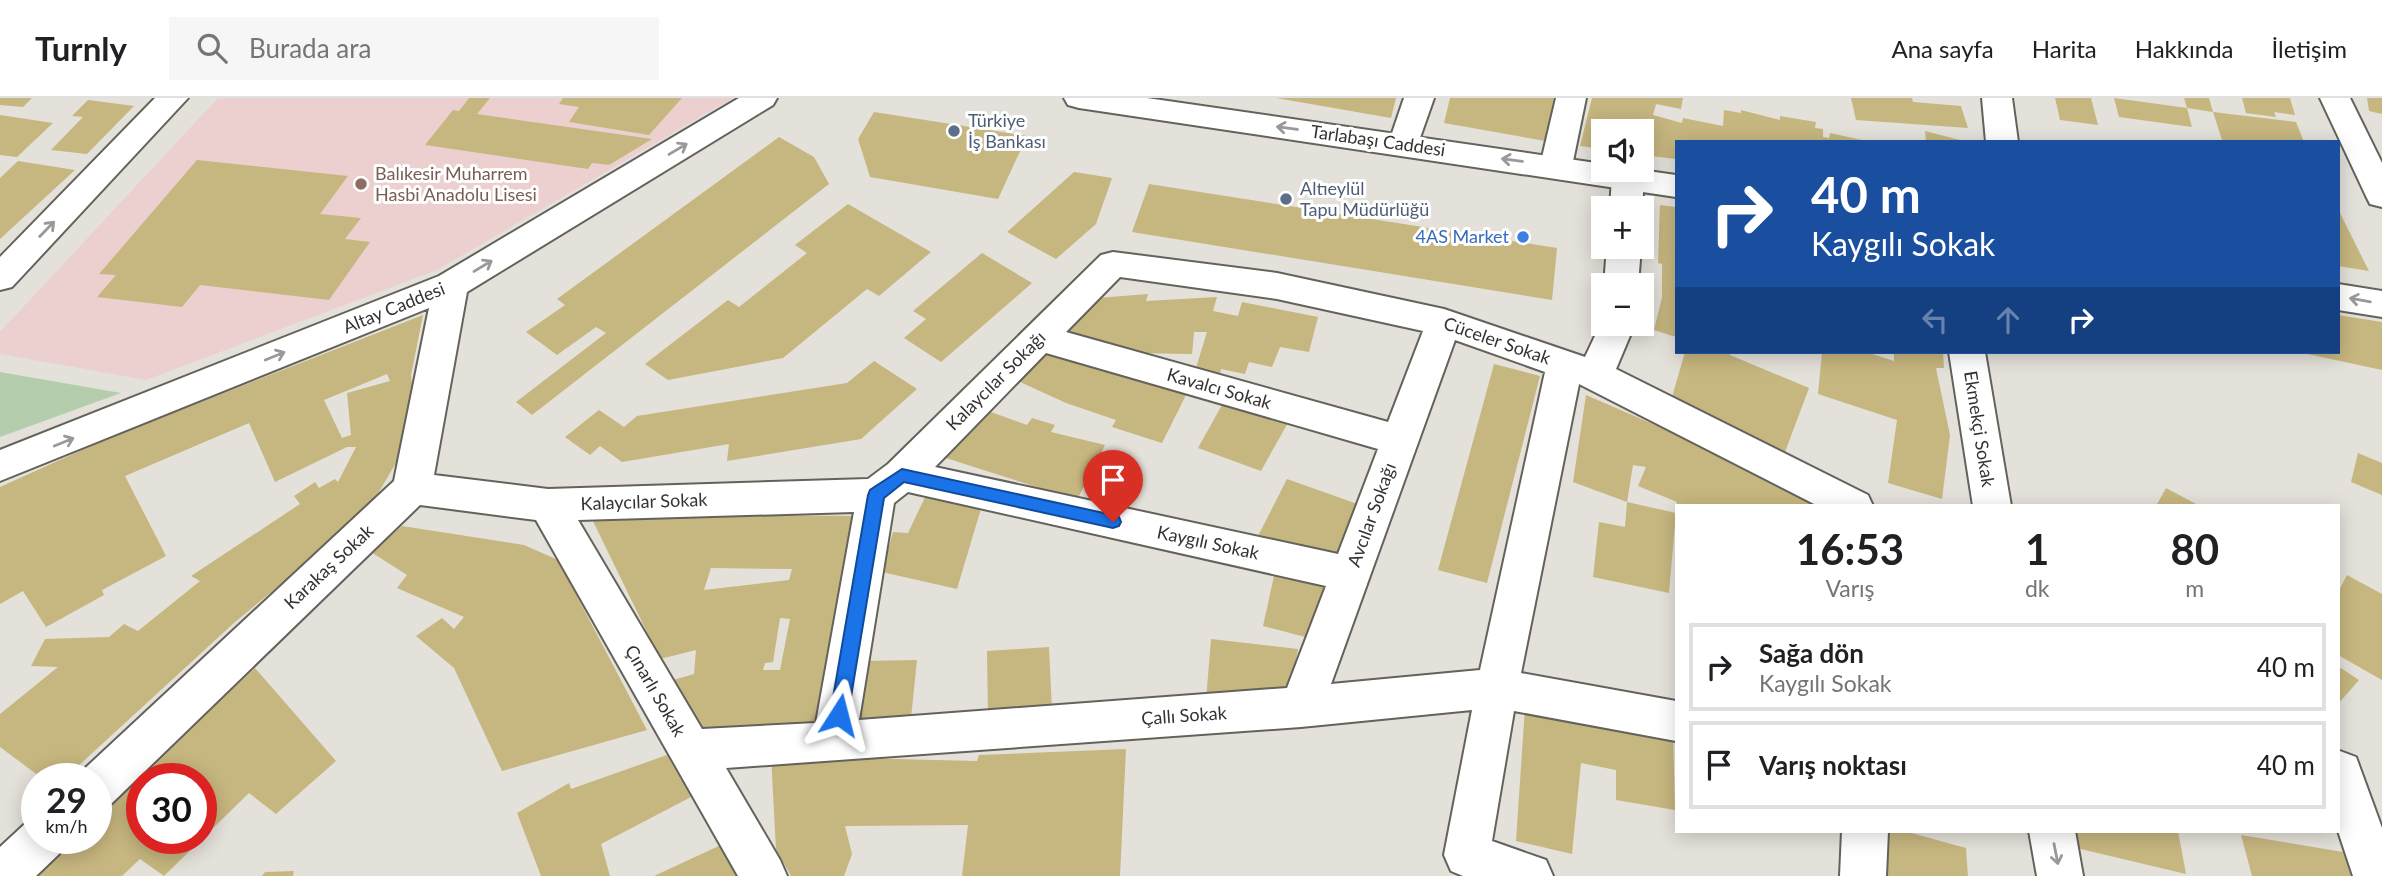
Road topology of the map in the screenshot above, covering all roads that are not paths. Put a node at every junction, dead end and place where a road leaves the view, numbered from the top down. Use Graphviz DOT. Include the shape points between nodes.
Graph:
graph roads {
  1 [pos="173,98"];
  2 [pos="762,98"];
  3 [pos="1079,98"];
  4 [pos="1419,98"];
  5 [pos="1571,98"];
  6 [pos="1997,98"];
  7 [pos="2335,98"];
  8 [pos="2002,140"];
  9 [pos="1405,145"];
  10 [pos="1556,166"];
  11 [pos="1675,186"];
  12 [pos="1627,193"];
  13 [pos="2382,196"];
  14 [pos="1113,264"];
  15 [pos="0,278"];
  16 [pos="451,285"];
  17 [pos="2340,297"];
  18 [pos="2382,304"];
  19 [pos="1444,322"];
  20 [pos="1608,336"];
  21 [pos="1039,338"];
  22 [pos="1967,354"];
  23 [pos="1580,369"];
  24 [pos="1400,439"];
  25 [pos="0,466"];
  26 [pos="889,485"];
  27 [pos="412,488"];
  28 [pos="1850,504"];
  29 [pos="1992,504"];
  30 [pos="548,505"];
  31 [pos="1350,574"];
  32 [pos="1497,688"];
  33 [pos="1301,707"];
  34 [pos="1675,722"];
  35 [pos="834,742"];
  36 [pos="690,750"];
  37 [pos="112,773"];
  38 [pos="2340,773"];
  39 [pos="2340,775"];
  40 [pos="2382,802"];
  41 [pos="1864,833"];
  42 [pos="2052,833"];
  43 [pos="26,854"];
  44 [pos="3,876"];
  45 [pos="764,876"];
  46 [pos="1530,876"];
  47 [pos="1863,876"];
  48 [pos="2060,876"];
  49 [pos="2376,876"];
  15 -- 1 [label="street, one-way"];
  16 -- 2 [label="street, Altay Caddesi, one-way"];
  9 -- 3 [label="street, Tarlabaşı Caddesi, one-way"];
  4 -- 9 [label="street"];
  5 -- 10 [label="street"];
  6 -- 8 [label="street"];
  7 -- 13 [label="street"];
  10 -- 9 [label="street, Tarlabaşı Caddesi, one-way"];
  10 -- 12 [label="street, Tarlabaşı Caddesi"];
  11 -- 12 [label="street, Tarlabaşı Caddesi"];
  14 -- 19 [label="street, Cüceler Sokak" via="1277,286"];
  14 -- 21 [label="street, Kalaycılar Sokağı"];
  25 -- 16 [label="street, Altay Caddesi, one-way"];
  16 -- 27 [label="street"];
  18 -- 17 [label="street, one-way"];
  19 -- 23 [label="street, Cüceler Sokak"];
  19 -- 24 [label="street, Avcılar Sokağı"];
  20 -- 23 [label="street"];
  21 -- 24 [label="street, Kavalcı Sokak"];
  21 -- 26 [label="street, Kalaycılar Sokağı"];
  22 -- 29 [label="street, Ekmekçi Sokak"];
  23 -- 28 [label="street, Cüceler Sokak"];
  23 -- 32 [label="street"];
  24 -- 31 [label="street, Avcılar Sokağı"];
  26 -- 30 [label="street, Kalaycılar Sokak"];
  26 -- 31 [label="street, Kaygılı Sokak"];
  26 -- 35 [label="street"];
  27 -- 30 [label="street, Kalaycılar Sokak"];
  27 -- 37 [label="street, Karakaş Sokak"];
  30 -- 36 [label="street, Çınarlı Sokak"];
  31 -- 33 [label="street, Avcılar Sokağı"];
  32 -- 33 [label="street, Çallı Sokak"];
  32 -- 34 [label="street, Çallı Sokak"];
  32 -- 46 [label="street" via="1467,855"];
  33 -- 35 [label="street, Çallı Sokak"];
  35 -- 36 [label="street, Çallı Sokak"];
  36 -- 45 [label="street, Çınarlı Sokak"];
  38 -- 40 [label="street"];
  39 -- 49 [label="street"];
  41 -- 47 [label="street"];
  42 -- 48 [label="street, one-way"];
  43 -- 44 [label="street"];
}
